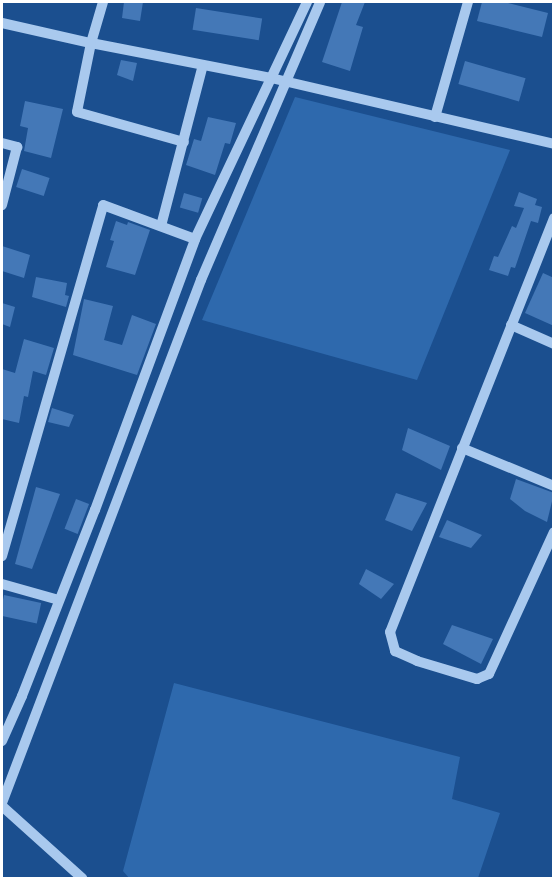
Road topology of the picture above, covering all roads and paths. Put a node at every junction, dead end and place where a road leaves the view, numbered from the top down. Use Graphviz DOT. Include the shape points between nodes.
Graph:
graph roads {
  1 [pos="103,2"];
  2 [pos="307,2"];
  3 [pos="320,2"];
  4 [pos="468,2"];
  5 [pos="2,22"];
  6 [pos="91,43"];
  7 [pos="203,65"];
  8 [pos="271,78"];
  9 [pos="287,83"];
  10 [pos="435,117"];
  11 [pos="184,142"];
  12 [pos="2,143"];
  13 [pos="554,144"];
  14 [pos="2,205"];
  15 [pos="554,218"];
  16 [pos="161,226"];
  17 [pos="195,239"];
  18 [pos="511,325"];
  19 [pos="554,344"];
  20 [pos="462,448"];
  21 [pos="554,486"];
  22 [pos="554,532"];
  23 [pos="2,556"];
  24 [pos="2,584"];
  25 [pos="59,600"];
  26 [pos="2,741"];
  27 [pos="2,804"];
  28 [pos="77,876"];
  1 -- 6 [label="street"];
  2 -- 8 [label="street"];
  3 -- 9 [label="street"];
  4 -- 10 [label="street"];
  5 -- 6 [label="street"];
  6 -- 7 [label="street"];
  6 -- 11 [label="street" via="77,112"];
  7 -- 8 [label="street"];
  7 -- 11 [label="street"];
  8 -- 9 [label="street"];
  8 -- 17 [label="street"];
  9 -- 10 [label="street"];
  9 -- 27 [label="street" via="201,280"];
  10 -- 13 [label="street"];
  11 -- 16 [label="street"];
  12 -- 14 [label="street" via="17,147"];
  15 -- 18 [label="street"];
  16 -- 17 [label="street"];
  16 -- 23 [label="street" via="103,205"];
  17 -- 25 [label="street"];
  18 -- 19 [label="street"];
  18 -- 20 [label="street"];
  20 -- 21 [label="street"];
  20 -- 22 [label="street" via="390,632 395,651 477,679 489,674"];
  24 -- 25 [label="street"];
  25 -- 26 [label="street"];
  27 -- 28 [label="street"];
}
